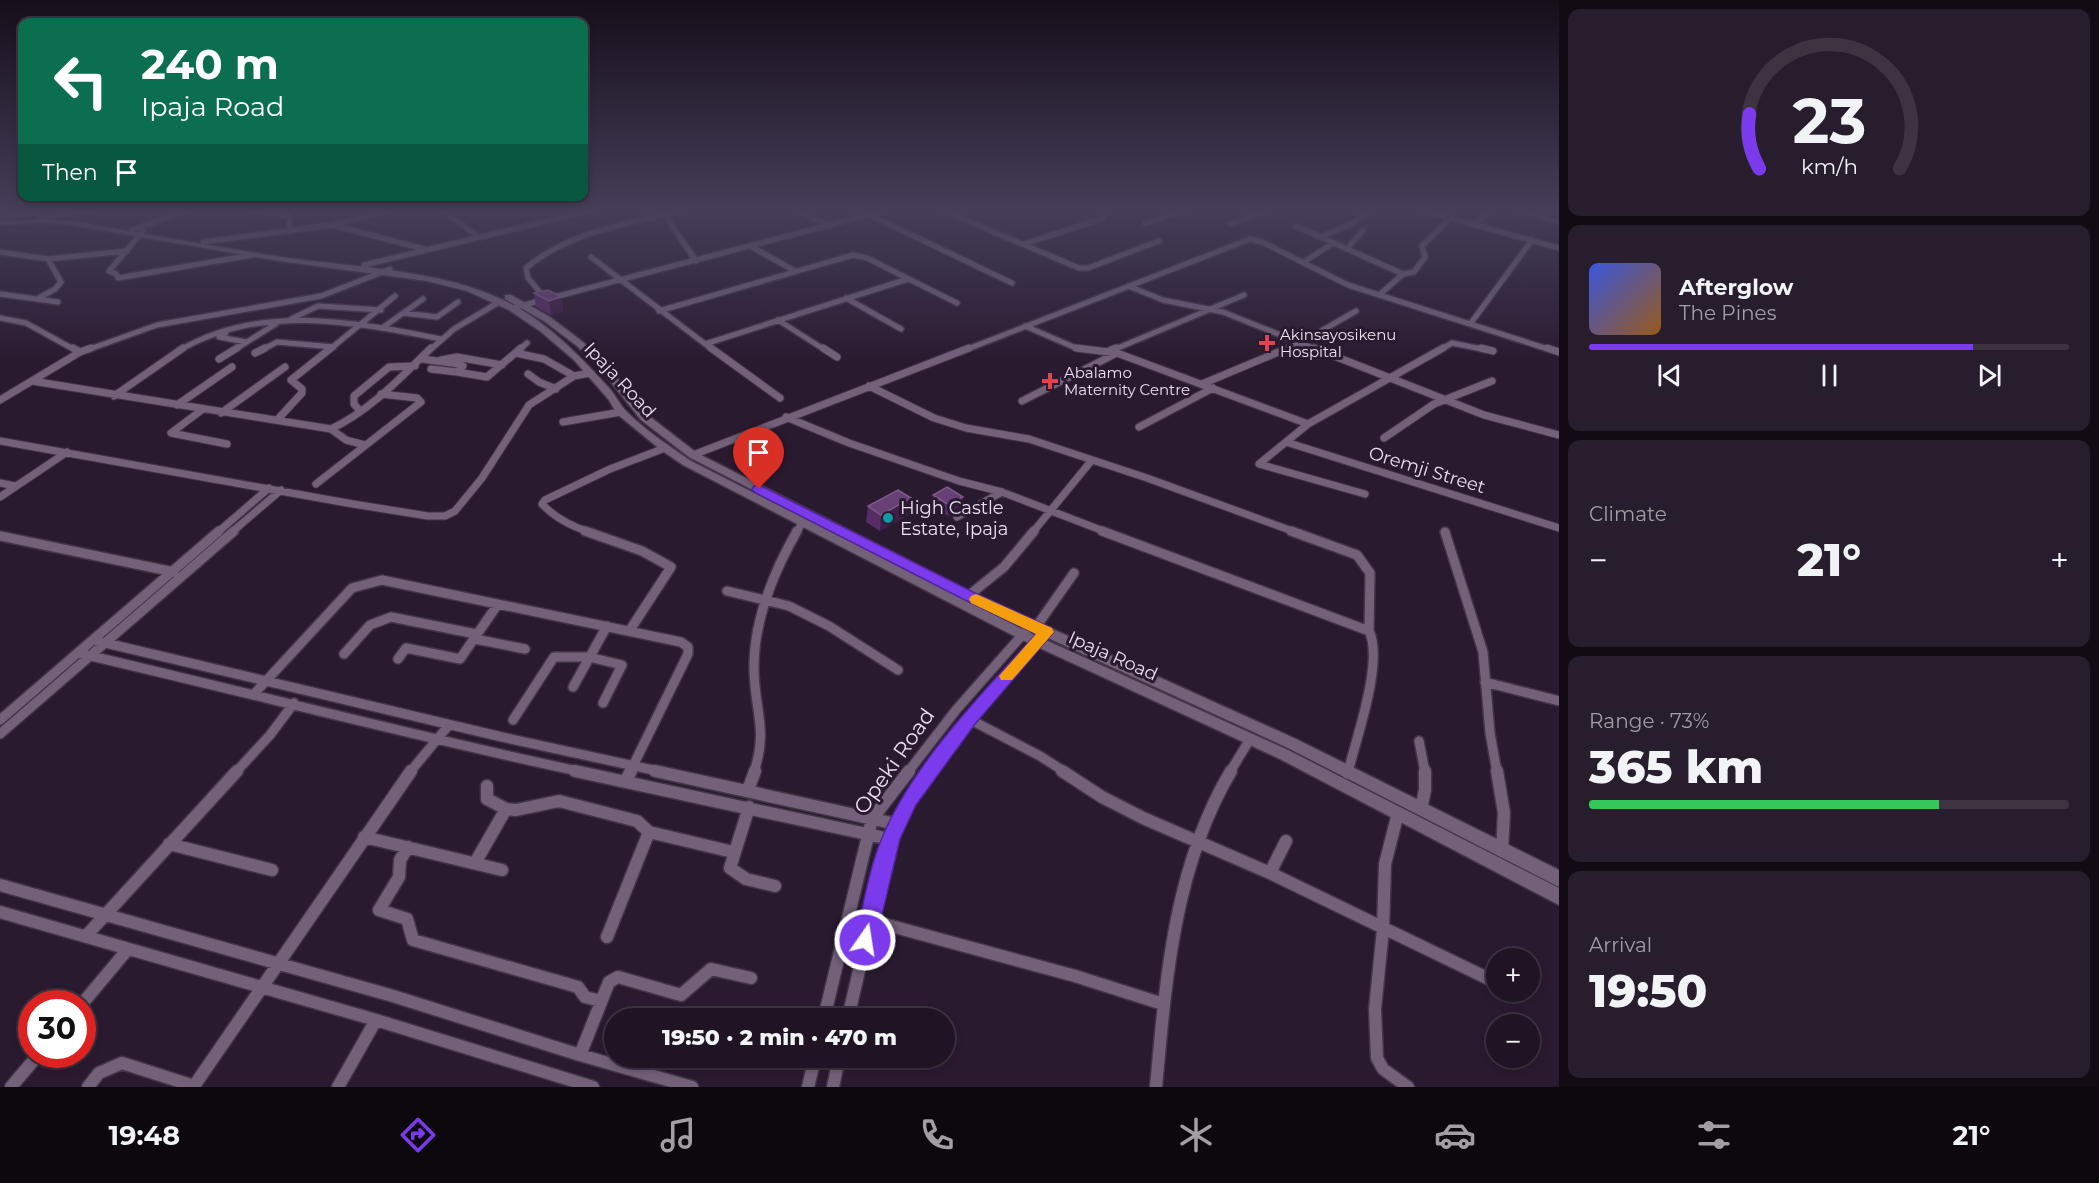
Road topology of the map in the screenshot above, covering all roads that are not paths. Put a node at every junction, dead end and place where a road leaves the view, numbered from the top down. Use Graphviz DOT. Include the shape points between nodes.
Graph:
graph roads {
  1 [pos="49,261"];
  2 [pos="118,261"];
  3 [pos="219,261"];
  4 [pos="300,261"];
  5 [pos="324,261"];
  6 [pos="380,261"];
  7 [pos="535,261"];
  8 [pos="595,261"];
  9 [pos="696,261"];
  10 [pos="777,261"];
  11 [pos="835,261"];
  12 [pos="870,261"];
  13 [pos="965,261"];
  14 [pos="1064,261"];
  15 [pos="1106,261"];
  16 [pos="1192,261"];
  17 [pos="1374,261"];
  18 [pos="1422,261"];
  19 [pos="1517,261"];
  20 [pos="1304,262"];
  21 [pos="364,265"];
  22 [pos="386,271"];
  23 [pos="795,271"];
  24 [pos="1404,274"];
  25 [pos="908,279"];
  26 [pos="619,281"];
  27 [pos="1012,283"];
  28 [pos="1128,286"];
  29 [pos="0,294"];
  30 [pos="1244,295"];
  31 [pos="1379,295"];
  32 [pos="321,296"];
  33 [pos="395,296"];
  34 [pos="545,298"];
  35 [pos="846,298"];
  36 [pos="37,299"];
  37 [pos="423,299"];
  38 [pos="58,302"];
  39 [pos="458,302"];
  40 [pos="499,302"];
  41 [pos="957,303"];
  42 [pos="318,306"];
  43 [pos="518,306"];
  44 [pos="381,310"];
  45 [pos="1213,310"];
  46 [pos="659,311"];
  47 [pos="1356,311"];
  48 [pos="404,313"];
  49 [pos="1,318"];
  50 [pos="288,320"];
  51 [pos="778,320"];
  52 [pos="280,321"];
  53 [pos="1471,323"];
  54 [pos="362,324"];
  55 [pos="1025,326"];
  56 [pos="382,328"];
  57 [pos="901,329"];
  58 [pos="226,330"];
  59 [pos="441,339"];
  60 [pos="246,342"];
  61 [pos="1302,342"];
  62 [pos="527,343"];
  63 [pos="705,344"];
  64 [pos="334,347"];
  65 [pos="1108,351"];
  66 [pos="1493,351"];
  67 [pos="80,352"];
  68 [pos="1559,352"];
  69 [pos="255,353"];
  70 [pos="516,353"];
  71 [pos="1117,353"];
  72 [pos="837,357"];
  73 [pos="219,359"];
  74 [pos="422,359"];
  75 [pos="439,361"];
  76 [pos="502,365"];
  77 [pos="415,366"];
  78 [pos="232,367"];
  79 [pos="285,367"];
  80 [pos="431,369"];
  81 [pos="457,372"];
  82 [pos="590,373"];
  83 [pos="528,374"];
  84 [pos="574,376"];
  85 [pos="1391,378"];
  86 [pos="32,381"];
  87 [pos="1492,381"];
  88 [pos="1202,384"];
  89 [pos="869,386"];
  90 [pos="1213,388"];
  91 [pos="556,389"];
  92 [pos="381,394"];
  93 [pos="114,396"];
  94 [pos="780,398"];
  95 [pos="0,400"];
  96 [pos="1444,400"];
  97 [pos="1022,401"];
  98 [pos="177,405"];
  99 [pos="203,410"];
  100 [pos="360,411"];
  101 [pos="221,412"];
  102 [pos="621,412"];
  103 [pos="786,417"];
  104 [pos="277,420"];
  105 [pos="563,422"];
  106 [pos="1308,424"];
  107 [pos="1139,427"];
  108 [pos="331,429"];
  109 [pos="1559,435"];
  110 [pos="1384,438"];
  111 [pos="0,441"];
  112 [pos="1286,442"];
  113 [pos="227,444"];
  114 [pos="365,445"];
  115 [pos="665,448"];
  116 [pos="67,452"];
  117 [pos="693,454"];
  118 [pos="1092,460"];
  119 [pos="0,483"];
  120 [pos="316,484"];
  121 [pos="15,486"];
  122 [pos="269,488"];
  123 [pos="281,490"];
  124 [pos="1002,492"];
  125 [pos="1365,494"];
  126 [pos="0,497"];
  127 [pos="1050,511"];
  128 [pos="957,517"];
  129 [pos="802,523"];
  130 [pos="1559,528"];
  131 [pos="1445,532"];
  132 [pos="0,536"];
  133 [pos="172,571"];
  134 [pos="183,573"];
  135 [pos="1074,573"];
  136 [pos="727,591"];
  137 [pos="968,596"];
  138 [pos="765,600"];
  139 [pos="498,604"];
  140 [pos="607,626"];
  141 [pos="1038,628"];
  142 [pos="630,630"];
  143 [pos="1370,631"];
  144 [pos="1023,635"];
  145 [pos="476,637"];
  146 [pos="93,640"];
  147 [pos="1037,641"];
  148 [pos="105,642"];
  149 [pos="525,649"];
  150 [pos="78,653"];
  151 [pos="344,654"];
  152 [pos="89,656"];
  153 [pos="589,657"];
  154 [pos="398,658"];
  155 [pos="898,670"];
  156 [pos="266,681"];
  157 [pos="1485,682"];
  158 [pos="573,687"];
  159 [pos="254,694"];
  160 [pos="1559,701"];
  161 [pos="603,703"];
  162 [pos="294,704"];
  163 [pos="969,719"];
  164 [pos="0,720"];
  165 [pos="513,720"];
  166 [pos="449,725"];
  167 [pos="0,734"];
  168 [pos="1250,739"];
  169 [pos="437,741"];
  170 [pos="1419,741"];
  171 [pos="633,766"];
  172 [pos="1348,773"];
  173 [pos="626,780"];
  174 [pos="487,786"];
  175 [pos="748,790"];
  176 [pos="749,807"];
  177 [pos="506,809"];
  178 [pos="1421,809"];
  179 [pos="1398,813"];
  180 [pos="873,819"];
  181 [pos="896,824"];
  182 [pos="649,832"];
  183 [pos="868,834"];
  184 [pos="364,837"];
  185 [pos="890,839"];
  186 [pos="1197,841"];
  187 [pos="1286,841"];
  188 [pos="169,844"];
  189 [pos="408,847"];
  190 [pos="1502,851"];
  191 [pos="733,852"];
  192 [pos="475,863"];
  193 [pos="1521,869"];
  194 [pos="272,870"];
  195 [pos="502,870"];
  196 [pos="1270,873"];
  197 [pos="1559,879"];
  198 [pos="0,885"];
  199 [pos="775,886"];
  200 [pos="1559,897"];
  201 [pos="0,912"];
  202 [pos="106,914"];
  203 [pos="869,920"];
  204 [pos="1383,929"];
  205 [pos="86,936"];
  206 [pos="607,937"];
  207 [pos="128,949"];
  208 [pos="279,963"];
  209 [pos="751,978"];
  210 [pos="1486,978"];
  211 [pos="263,988"];
  212 [pos="94,990"];
  213 [pos="602,1001"];
  214 [pos="1163,1004"];
  215 [pos="826,1008"];
  216 [pos="850,1008"];
  217 [pos="376,1020"];
  218 [pos="580,1055"];
  219 [pos="27,1068"];
  220 [pos="813,1068"];
  221 [pos="837,1068"];
  222 [pos="178,1085"];
  223 [pos="11,1087"];
  224 [pos="88,1087"];
  225 [pos="338,1087"];
  226 [pos="593,1087"];
  227 [pos="692,1087"];
  228 [pos="808,1087"];
  229 [pos="833,1087"];
  230 [pos="1156,1087"];
  231 [pos="1408,1087"];
  1 -- 36 [label="street" via="61,282"];
  2 -- 3 [label="street" via="109,271 118,278"];
  4 -- 22 [label="main road, Ipaja Road"];
  5 -- 21 [label="main road, Ipaja Road"];
  6 -- 21 [label="street"];
  7 -- 34 [label="street" via="526,268 528,279"];
  8 -- 26 [label="street"];
  9 -- 26 [label="street"];
  10 -- 23 [label="street"];
  11 -- 23 [label="street"];
  12 -- 25 [label="street"];
  13 -- 27 [label="street"];
  14 -- 15 [label="street" via="1084,269"];
  16 -- 28 [label="street"];
  17 -- 24 [label="street"];
  18 -- 24 [label="street" via="1414,272"];
  19 -- 53 [label="street"];
  20 -- 31 [label="street" via="1348,285"];
  21 -- 22 [label="main road, Ipaja Road"];
  22 -- 32 [label="street"];
  22 -- 40 [label="main road, Ipaja Road" via="441,281"];
  22 -- 43 [label="main road, Ipaja Road" via="465,281"];
  23 -- 46 [label="street"];
  24 -- 31 [label="street"];
  25 -- 35 [label="street"];
  25 -- 41 [label="street"];
  26 -- 34 [label="street"];
  26 -- 46 [label="street"];
  28 -- 45 [label="street" via="1163,300"];
  28 -- 55 [label="street"];
  29 -- 36 [label="street"];
  30 -- 45 [label="street"];
  31 -- 53 [label="street"];
  32 -- 42 [label="street"];
  32 -- 67 [label="street" via="157,326"];
  33 -- 44 [label="street"];
  34 -- 43 [label="street"];
  35 -- 51 [label="street"];
  35 -- 57 [label="street"];
  36 -- 38 [label="street"];
  37 -- 48 [label="street"];
  39 -- 48 [label="street" via="437,317"];
  40 -- 43 [label="main road, Ipaja Road"];
  40 -- 59 [label="street"];
  42 -- 44 [label="street"];
  42 -- 50 [label="street"];
  43 -- 82 [label="main road, Ipaja Road"];
  43 -- 117 [label="main road, Ipaja Road" via="580,344 645,418"];
  44 -- 54 [label="street"];
  45 -- 61 [label="street"];
  45 -- 65 [label="street"];
  46 -- 63 [label="street"];
  47 -- 61 [label="street"];
  48 -- 56 [label="street"];
  49 -- 67 [label="street" via="26,322"];
  50 -- 52 [label="street"];
  50 -- 54 [label="street"];
  51 -- 63 [label="street"];
  51 -- 72 [label="street"];
  52 -- 58 [label="street"];
  52 -- 60 [label="street"];
  53 -- 68 [label="street"];
  54 -- 56 [label="street"];
  54 -- 64 [label="street"];
  55 -- 65 [label="street" via="1076,348"];
  55 -- 89 [label="street"];
  56 -- 59 [label="street"];
  58 -- 60 [label="street" via="219,337"];
  58 -- 93 [label="street" via="194,341"];
  59 -- 74 [label="street"];
  60 -- 73 [label="street"];
  61 -- 85 [label="street"];
  61 -- 88 [label="street"];
  62 -- 70 [label="street"];
  63 -- 94 [label="street"];
  64 -- 69 [label="street" via="278,342"];
  64 -- 104 [label="street" via="291,380 302,393"];
  65 -- 71 [label="street"];
  66 -- 85 [label="street" via="1452,343"];
  67 -- 86 [label="street"];
  70 -- 76 [label="street"];
  70 -- 84 [label="street" via="544,359"];
  71 -- 88 [label="street"];
  71 -- 97 [label="street"];
  74 -- 75 [label="street"];
  74 -- 77 [label="street"];
  75 -- 76 [label="street" via="457,357"];
  75 -- 81 [label="street" via="463,366"];
  76 -- 81 [label="street" via="487,377"];
  77 -- 92 [label="street"];
  77 -- 100 [label="street" via="389,367 354,396"];
  78 -- 98 [label="street"];
  79 -- 101 [label="street"];
  80 -- 81 [label="street"];
  82 -- 84 [label="street"];
  82 -- 102 [label="main road, Ipaja Road"];
  83 -- 91 [label="street"];
  84 -- 91 [label="street"];
  85 -- 96 [label="street"];
  85 -- 106 [label="street"];
  86 -- 93 [label="street"];
  86 -- 95 [label="street"];
  87 -- 96 [label="street"];
  88 -- 90 [label="street"];
  89 -- 103 [label="street"];
  89 -- 118 [label="street" via="934,418 966,428 1014,435"];
  90 -- 106 [label="street"];
  90 -- 107 [label="street"];
  91 -- 123 [label="street" via="529,405 482,478 449,515 419,515"];
  92 -- 100 [label="street"];
  92 -- 114 [label="street" via="417,398 420,402"];
  93 -- 98 [label="street"];
  96 -- 109 [label="street" via="1496,419"];
  96 -- 110 [label="street"];
  98 -- 99 [label="street"];
  99 -- 101 [label="street"];
  99 -- 113 [label="street" via="171,433"];
  100 -- 108 [label="street"];
  101 -- 104 [label="street"];
  102 -- 105 [label="street"];
  102 -- 115 [label="main road, Ipaja Road"];
  103 -- 117 [label="street"];
  103 -- 124 [label="street" via="958,481"];
  104 -- 108 [label="street"];
  106 -- 112 [label="street"];
  108 -- 114 [label="street" via="346,440"];
  111 -- 116 [label="street"];
  112 -- 125 [label="street" via="1259,464"];
  112 -- 130 [label="street, Oremji Street"];
  114 -- 120 [label="street"];
  115 -- 129 [label="main road, Ipaja Road"];
  115 -- 142 [label="street" via="610,469 542,504 545,510 570,523 652,555 671,567"];
  116 -- 121 [label="street"];
  116 -- 122 [label="street"];
  117 -- 137 [label="main road, Ipaja Road"];
  118 -- 127 [label="street"];
  118 -- 143 [label="street" via="1357,555 1370,573"];
  119 -- 121 [label="street"];
  121 -- 126 [label="street"];
  122 -- 123 [label="street"];
  122 -- 133 [label="street"];
  123 -- 134 [label="street"];
  124 -- 127 [label="street"];
  124 -- 128 [label="street"];
  127 -- 137 [label="street" via="1004,567"];
  127 -- 143 [label="street"];
  129 -- 138 [label="street" via="780,561"];
  129 -- 144 [label="main road, Ipaja Road"];
  131 -- 157 [label="street" via="1483,652"];
  132 -- 133 [label="street"];
  133 -- 134 [label="street"];
  133 -- 146 [label="street"];
  134 -- 148 [label="street"];
  135 -- 141 [label="street"];
  136 -- 138 [label="street"];
  137 -- 141 [label="main road, Ipaja Road"];
  138 -- 155 [label="street" via="789,606 829,626"];
  138 -- 175 [label="street" via="754,671 763,733 760,759"];
  139 -- 140 [label="street"];
  139 -- 145 [label="street"];
  139 -- 156 [label="street" via="382,580 366,583 352,588"];
  140 -- 142 [label="street"];
  140 -- 153 [label="street"];
  141 -- 144 [label="street, Opeki Road"];
  141 -- 147 [label="street, Opeki Road"];
  141 -- 172 [label="main road, Ipaja Road"];
  142 -- 171 [label="street" via="688,647"];
  143 -- 172 [label="street" via="1375,661"];
  144 -- 147 [label="main road, Ipaja Road"];
  144 -- 180 [label="street, Opeki Road" via="956,710"];
  145 -- 149 [label="street"];
  145 -- 151 [label="street" via="391,617 370,625"];
  145 -- 154 [label="street" via="460,659 406,648"];
  146 -- 148 [label="street"];
  146 -- 150 [label="street"];
  147 -- 163 [label="street, Opeki Road"];
  147 -- 168 [label="main road, Ipaja Road"];
  148 -- 152 [label="street"];
  148 -- 156 [label="street"];
  150 -- 152 [label="street"];
  150 -- 164 [label="street"];
  152 -- 159 [label="street"];
  152 -- 167 [label="street"];
  153 -- 158 [label="street"];
  153 -- 161 [label="street" via="622,665"];
  153 -- 165 [label="street" via="554,657"];
  156 -- 159 [label="street"];
  156 -- 166 [label="street"];
  157 -- 160 [label="street"];
  157 -- 190 [label="street" via="1504,813"];
  159 -- 162 [label="street"];
  162 -- 169 [label="street"];
  162 -- 188 [label="street"];
  163 -- 181 [label="street, Opeki Road" via="909,800"];
  163 -- 186 [label="street" via="1040,756 1102,796"];
  166 -- 169 [label="street"];
  166 -- 171 [label="street"];
  168 -- 179 [label="main road, Ipaja Road"];
  168 -- 186 [label="street" via="1225,780"];
  169 -- 173 [label="street"];
  169 -- 184 [label="street" via="399,786"];
  170 -- 178 [label="street" via="1427,771"];
  171 -- 173 [label="street"];
  171 -- 175 [label="street"];
  172 -- 178 [label="main road, Ipaja Road"];
  173 -- 176 [label="street"];
  174 -- 177 [label="street" via="487,799"];
  175 -- 180 [label="street"];
  176 -- 183 [label="street"];
  176 -- 191 [label="street"];
  177 -- 182 [label="street" via="560,801 638,821"];
  177 -- 192 [label="street"];
  178 -- 190 [label="main road, Ipaja Road"];
  179 -- 193 [label="main road, Ipaja Road"];
  179 -- 204 [label="street" via="1385,864"];
  180 -- 181 [label="street"];
  180 -- 183 [label="street, Opeki Road"];
  181 -- 185 [label="street, Opeki Road"];
  182 -- 191 [label="street"];
  182 -- 206 [label="street"];
  183 -- 185 [label="street"];
  183 -- 215 [label="street, Opeki Road"];
  184 -- 189 [label="street"];
  184 -- 208 [label="street"];
  185 -- 203 [label="street, Opeki Road"];
  186 -- 196 [label="street"];
  186 -- 214 [label="street" via="1182,895"];
  187 -- 196 [label="street"];
  188 -- 194 [label="street"];
  188 -- 202 [label="street"];
  189 -- 192 [label="street"];
  189 -- 213 [label="street" via="399,860 399,878 379,910 407,919 413,940 578,987 585,997"];
  190 -- 193 [label="main road, Ipaja Road"];
  191 -- 199 [label="street" via="730,868 746,879"];
  192 -- 195 [label="street"];
  193 -- 197 [label="main road, Ipaja Road"];
  193 -- 200 [label="main road, Ipaja Road"];
  196 -- 204 [label="street"];
  198 -- 202 [label="street"];
  201 -- 205 [label="street"];
  202 -- 205 [label="street"];
  202 -- 208 [label="street"];
  203 -- 214 [label="street"];
  203 -- 216 [label="street, Opeki Road"];
  204 -- 210 [label="street"];
  204 -- 231 [label="street" via="1375,999 1377,1058 1383,1069"];
  205 -- 207 [label="street"];
  207 -- 211 [label="street"];
  207 -- 212 [label="street"];
  208 -- 211 [label="street"];
  208 -- 218 [label="street"];
  209 -- 213 [label="street" via="711,969 681,995 618,977 609,982"];
  211 -- 217 [label="street"];
  211 -- 222 [label="street" via="194,1086"];
  213 -- 218 [label="street"];
  214 -- 230 [label="street"];
  217 -- 225 [label="street"];
  217 -- 226 [label="street"];
  218 -- 227 [label="street"];
  219 -- 223 [label="street"];
  220 -- 228 [label="street"];
  221 -- 229 [label="street"];
  222 -- 224 [label="street" via="122,1063 99,1073"];
}
